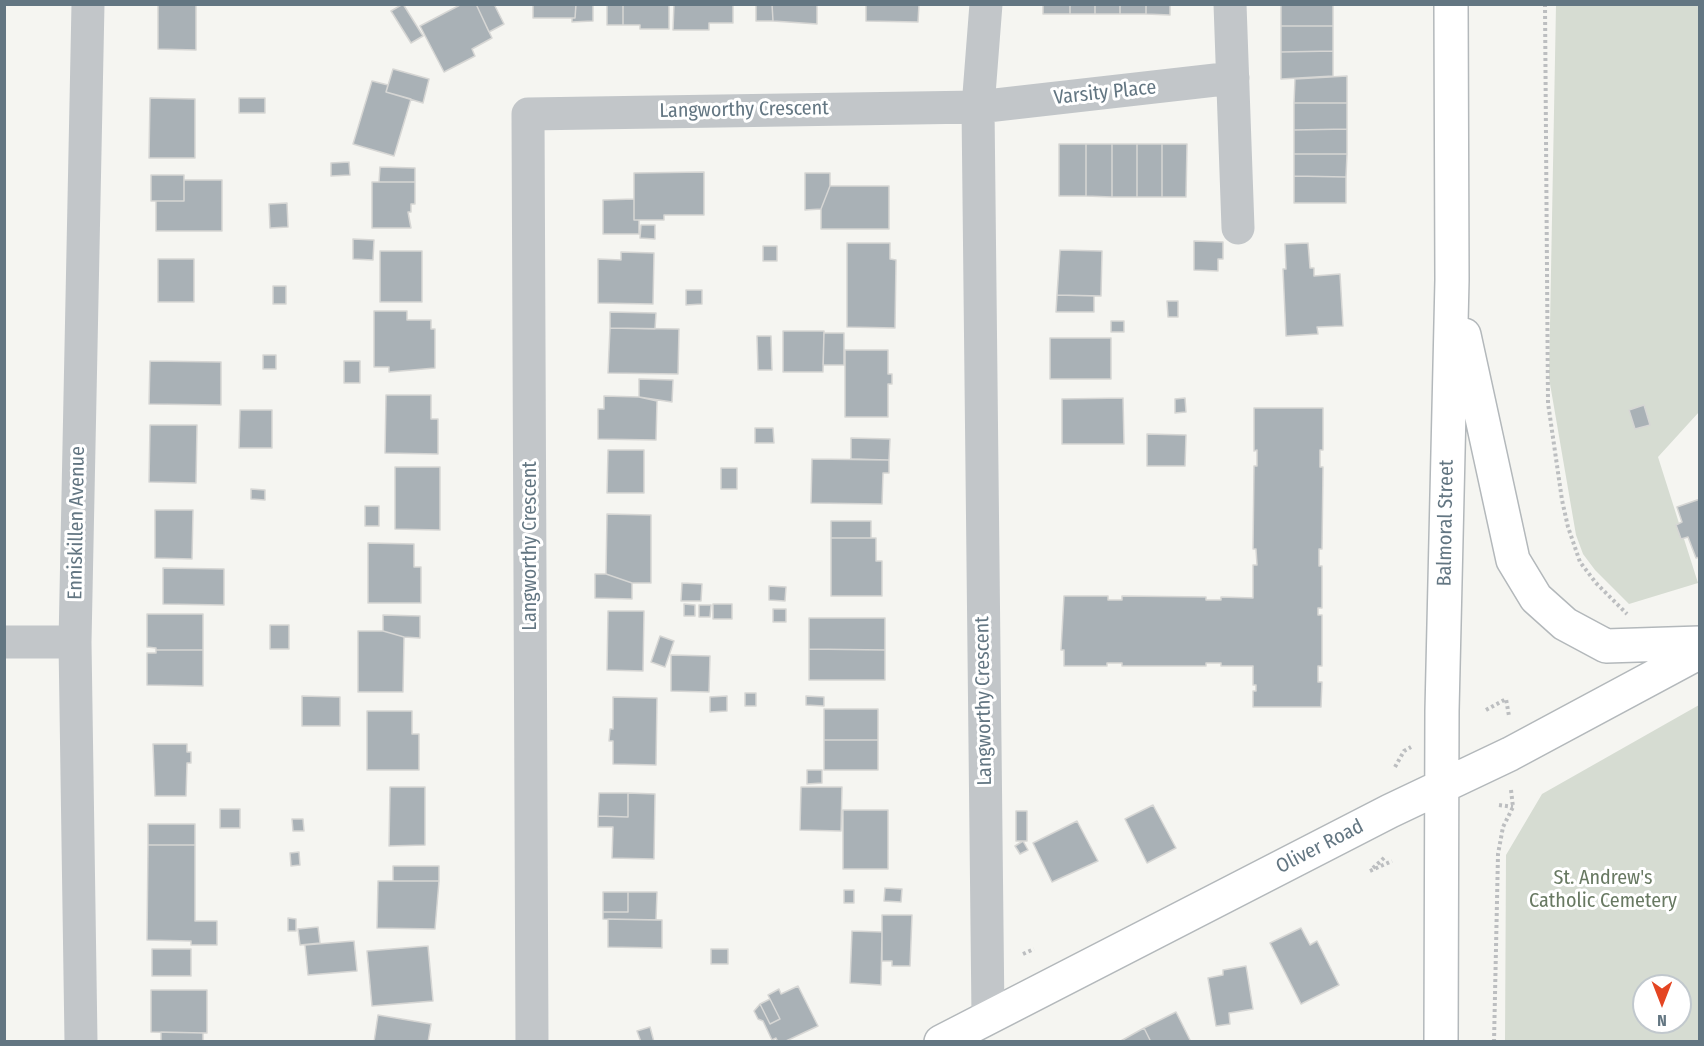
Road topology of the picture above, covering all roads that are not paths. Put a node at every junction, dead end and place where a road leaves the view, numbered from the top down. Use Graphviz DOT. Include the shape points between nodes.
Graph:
graph roads {
  1 [pos="88,4"];
  2 [pos="986,4"];
  3 [pos="1230,4"];
  4 [pos="1451,4"];
  5 [pos="1233,78"];
  6 [pos="978,107"];
  7 [pos="1238,228"];
  8 [pos="1452,280"];
  9 [pos="4,642"];
  10 [pos="75,642"];
  11 [pos="1700,644"];
  12 [pos="1700,652"];
  13 [pos="1441,788"];
  14 [pos="988,1017"];
  15 [pos="81,1041"];
  16 [pos="532,1041"];
  17 [pos="940,1041"];
  18 [pos="1441,1041"];
  1 -- 10 [label="street, Enniskillen Avenue"];
  2 -- 6 [label="street"];
  3 -- 5 [label="street"];
  4 -- 8 [label="main road, Balmoral Street"];
  5 -- 6 [label="street, Varsity Place"];
  5 -- 7 [label="street"];
  6 -- 14 [label="street, Langworthy Crescent"];
  6 -- 16 [label="street, Langworthy Crescent" via="528,114"];
  8 -- 11 [label="main road" via="1513,560 1536,598 1564,624 1606,646"];
  8 -- 13 [label="main road, Balmoral Street"];
  9 -- 10 [label="street"];
  10 -- 15 [label="street, Enniskillen Avenue"];
  12 -- 13 [label="main road, Oliver Road"];
  13 -- 14 [label="main road, Oliver Road"];
  13 -- 18 [label="main road, Balmoral Street"];
  14 -- 17 [label="main road, Oliver Road"];
}
